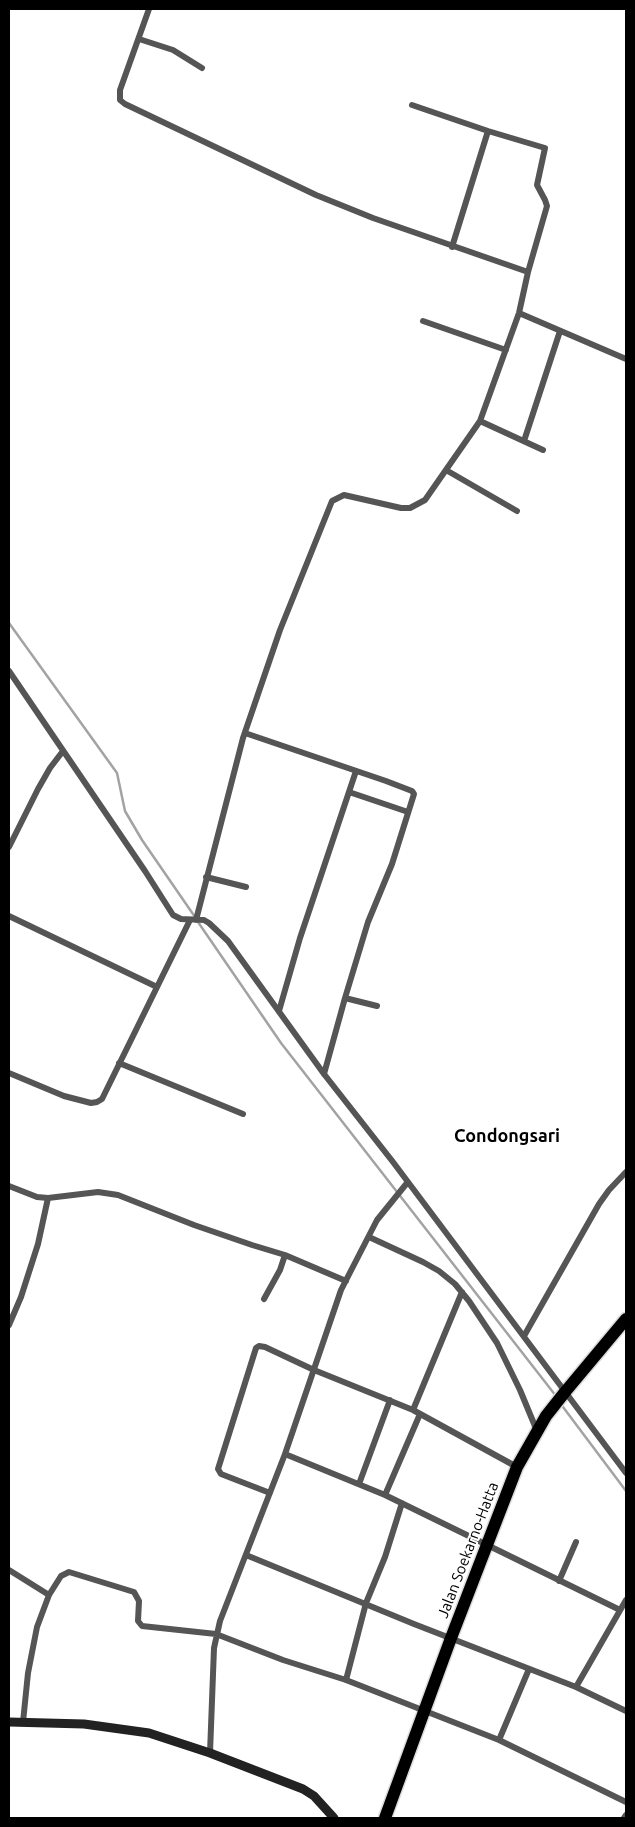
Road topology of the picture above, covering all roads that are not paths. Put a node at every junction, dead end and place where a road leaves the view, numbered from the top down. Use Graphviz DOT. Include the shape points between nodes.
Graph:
graph roads {
  1 [pos="149,9"];
  2 [pos="138,39"];
  3 [pos="202,68"];
  4 [pos="412,105"];
  5 [pos="488,131"];
  6 [pos="452,247"];
  7 [pos="528,272"];
  8 [pos="519,313"];
  9 [pos="423,321"];
  10 [pos="560,331"];
  11 [pos="506,350"];
  12 [pos="626,359"];
  13 [pos="480,421"];
  14 [pos="524,441"];
  15 [pos="543,450"];
  16 [pos="446,470"];
  17 [pos="517,512"];
  18 [pos="9,671"];
  19 [pos="245,733"];
  20 [pos="63,751"];
  21 [pos="356,771"];
  22 [pos="349,792"];
  23 [pos="408,812"];
  24 [pos="9,847"];
  25 [pos="206,877"];
  26 [pos="246,887"];
  27 [pos="9,916"];
  28 [pos="193,920"];
  29 [pos="157,987"];
  30 [pos="345,998"];
  31 [pos="377,1006"];
  32 [pos="279,1011"];
  33 [pos="119,1063"];
  34 [pos="9,1073"];
  35 [pos="324,1074"];
  36 [pos="243,1114"];
  37 [pos="626,1172"];
  38 [pos="407,1182"];
  39 [pos="9,1186"];
  40 [pos="48,1198"];
  41 [pos="368,1237"];
  42 [pos="285,1255"];
  43 [pos="346,1281"];
  44 [pos="462,1292"];
  45 [pos="264,1299"];
  46 [pos="626,1319"];
  47 [pos="9,1325"];
  48 [pos="524,1336"];
  49 [pos="314,1370"];
  50 [pos="560,1397"];
  51 [pos="390,1400"];
  52 [pos="413,1410"];
  53 [pos="420,1414"];
  54 [pos="537,1431"];
  55 [pos="286,1454"];
  56 [pos="517,1467"];
  57 [pos="626,1473"];
  58 [pos="359,1484"];
  59 [pos="270,1493"];
  60 [pos="385,1495"];
  61 [pos="402,1503"];
  62 [pos="576,1542"];
  63 [pos="487,1544"];
  64 [pos="246,1555"];
  65 [pos="9,1570"];
  66 [pos="559,1581"];
  67 [pos="49,1595"];
  68 [pos="626,1600"];
  69 [pos="366,1603"];
  70 [pos="620,1610"];
  71 [pos="216,1634"];
  72 [pos="451,1638"];
  73 [pos="529,1669"];
  74 [pos="346,1680"];
  75 [pos="576,1687"];
  76 [pos="424,1711"];
  77 [pos="626,1711"];
  78 [pos="9,1722"];
  79 [pos="23,1722"];
  80 [pos="499,1740"];
  81 [pos="210,1753"];
  82 [pos="626,1802"];
  83 [pos="626,1815"];
  84 [pos="334,1818"];
  85 [pos="385,1818"];
  86 [pos="624,1818"];
  1 -- 2 [label="street"];
  2 -- 3 [label="street" via="173,50"];
  2 -- 6 [label="street" via="120,90 120,100 125,104 316,195"];
  4 -- 5 [label="street"];
  5 -- 6 [label="street"];
  5 -- 7 [label="street" via="545,148 537,185 547,206"];
  6 -- 7 [label="street"];
  7 -- 8 [label="street"];
  8 -- 10 [label="street"];
  8 -- 11 [label="street"];
  9 -- 11 [label="street"];
  10 -- 12 [label="street"];
  10 -- 14 [label="street"];
  11 -- 13 [label="street"];
  13 -- 14 [label="street"];
  13 -- 16 [label="street"];
  14 -- 15 [label="street"];
  16 -- 17 [label="street"];
  16 -- 19 [label="street" via="425,500 410,508 344,495 332,501 280,630"];
  18 -- 20 [label="street"];
  19 -- 21 [label="street"];
  19 -- 25 [label="street"];
  20 -- 24 [label="street" via="38,789"];
  20 -- 28 [label="street" via="172,915 177,919"];
  21 -- 22 [label="street"];
  21 -- 23 [label="street" via="414,792"];
  22 -- 23 [label="street"];
  22 -- 32 [label="street"];
  23 -- 30 [label="street" via="392,864 368,922"];
  25 -- 26 [label="street"];
  25 -- 28 [label="street"];
  27 -- 29 [label="street"];
  28 -- 29 [label="street"];
  28 -- 32 [label="street" via="209,923 228,941"];
  29 -- 33 [label="street"];
  30 -- 31 [label="street"];
  30 -- 35 [label="street"];
  32 -- 35 [label="street"];
  33 -- 34 [label="street" via="97,1102 64,1096"];
  33 -- 36 [label="street"];
  35 -- 38 [label="street"];
  37 -- 48 [label="street" via="599,1204"];
  38 -- 41 [label="street"];
  38 -- 48 [label="street"];
  39 -- 40 [label="street" via="36,1197"];
  40 -- 42 [label="street" via="98,1192 118,1195 194,1225"];
  40 -- 47 [label="street" via="38,1244"];
  41 -- 43 [label="street"];
  41 -- 44 [label="street" via="439,1271"];
  42 -- 43 [label="street"];
  42 -- 45 [label="street"];
  43 -- 49 [label="street"];
  44 -- 52 [label="street"];
  44 -- 54 [label="street" via="498,1343"];
  46 -- 50 [label="highway, Jalan Soekarno-Hatta"];
  48 -- 50 [label="street"];
  49 -- 51 [label="street"];
  49 -- 55 [label="street"];
  49 -- 59 [label="street" via="264,1346 256,1348 218,1471"];
  50 -- 54 [label="highway, Jalan Soekarno-Hatta"];
  50 -- 57 [label="street"];
  51 -- 52 [label="street"];
  51 -- 58 [label="street"];
  52 -- 53 [label="street"];
  53 -- 56 [label="street"];
  53 -- 60 [label="street"];
  54 -- 56 [label="highway, Jalan Soekarno-Hatta"];
  55 -- 58 [label="street"];
  55 -- 59 [label="street"];
  56 -- 63 [label="highway, Jalan Soekarno-Hatta"];
  58 -- 60 [label="street"];
  59 -- 64 [label="street"];
  60 -- 61 [label="street"];
  61 -- 63 [label="street"];
  61 -- 69 [label="street"];
  62 -- 66 [label="street"];
  63 -- 66 [label="street"];
  63 -- 72 [label="highway, Jalan Soekarno-Hatta"];
  64 -- 69 [label="street"];
  64 -- 71 [label="street"];
  65 -- 67 [label="street"];
  66 -- 70 [label="street"];
  67 -- 71 [label="street" via="60,1576 69,1572 134,1592 139,1601 138,1621 142,1626"];
  67 -- 79 [label="street" via="31,1650"];
  68 -- 70 [label="street"];
  69 -- 72 [label="street"];
  69 -- 74 [label="street"];
  70 -- 75 [label="street"];
  71 -- 74 [label="street"];
  71 -- 81 [label="street"];
  72 -- 73 [label="street"];
  72 -- 76 [label="highway, Jalan Soekarno-Hatta"];
  73 -- 75 [label="street"];
  73 -- 80 [label="street"];
  74 -- 76 [label="street"];
  75 -- 77 [label="street"];
  76 -- 80 [label="street"];
  76 -- 85 [label="highway, Jalan Soekarno-Hatta"];
  78 -- 79 [label="main road"];
  79 -- 81 [label="main road" via="104,1725 149,1733"];
  80 -- 82 [label="street"];
  81 -- 84 [label="main road" via="303,1789"];
  83 -- 86 [label="street"];
}
